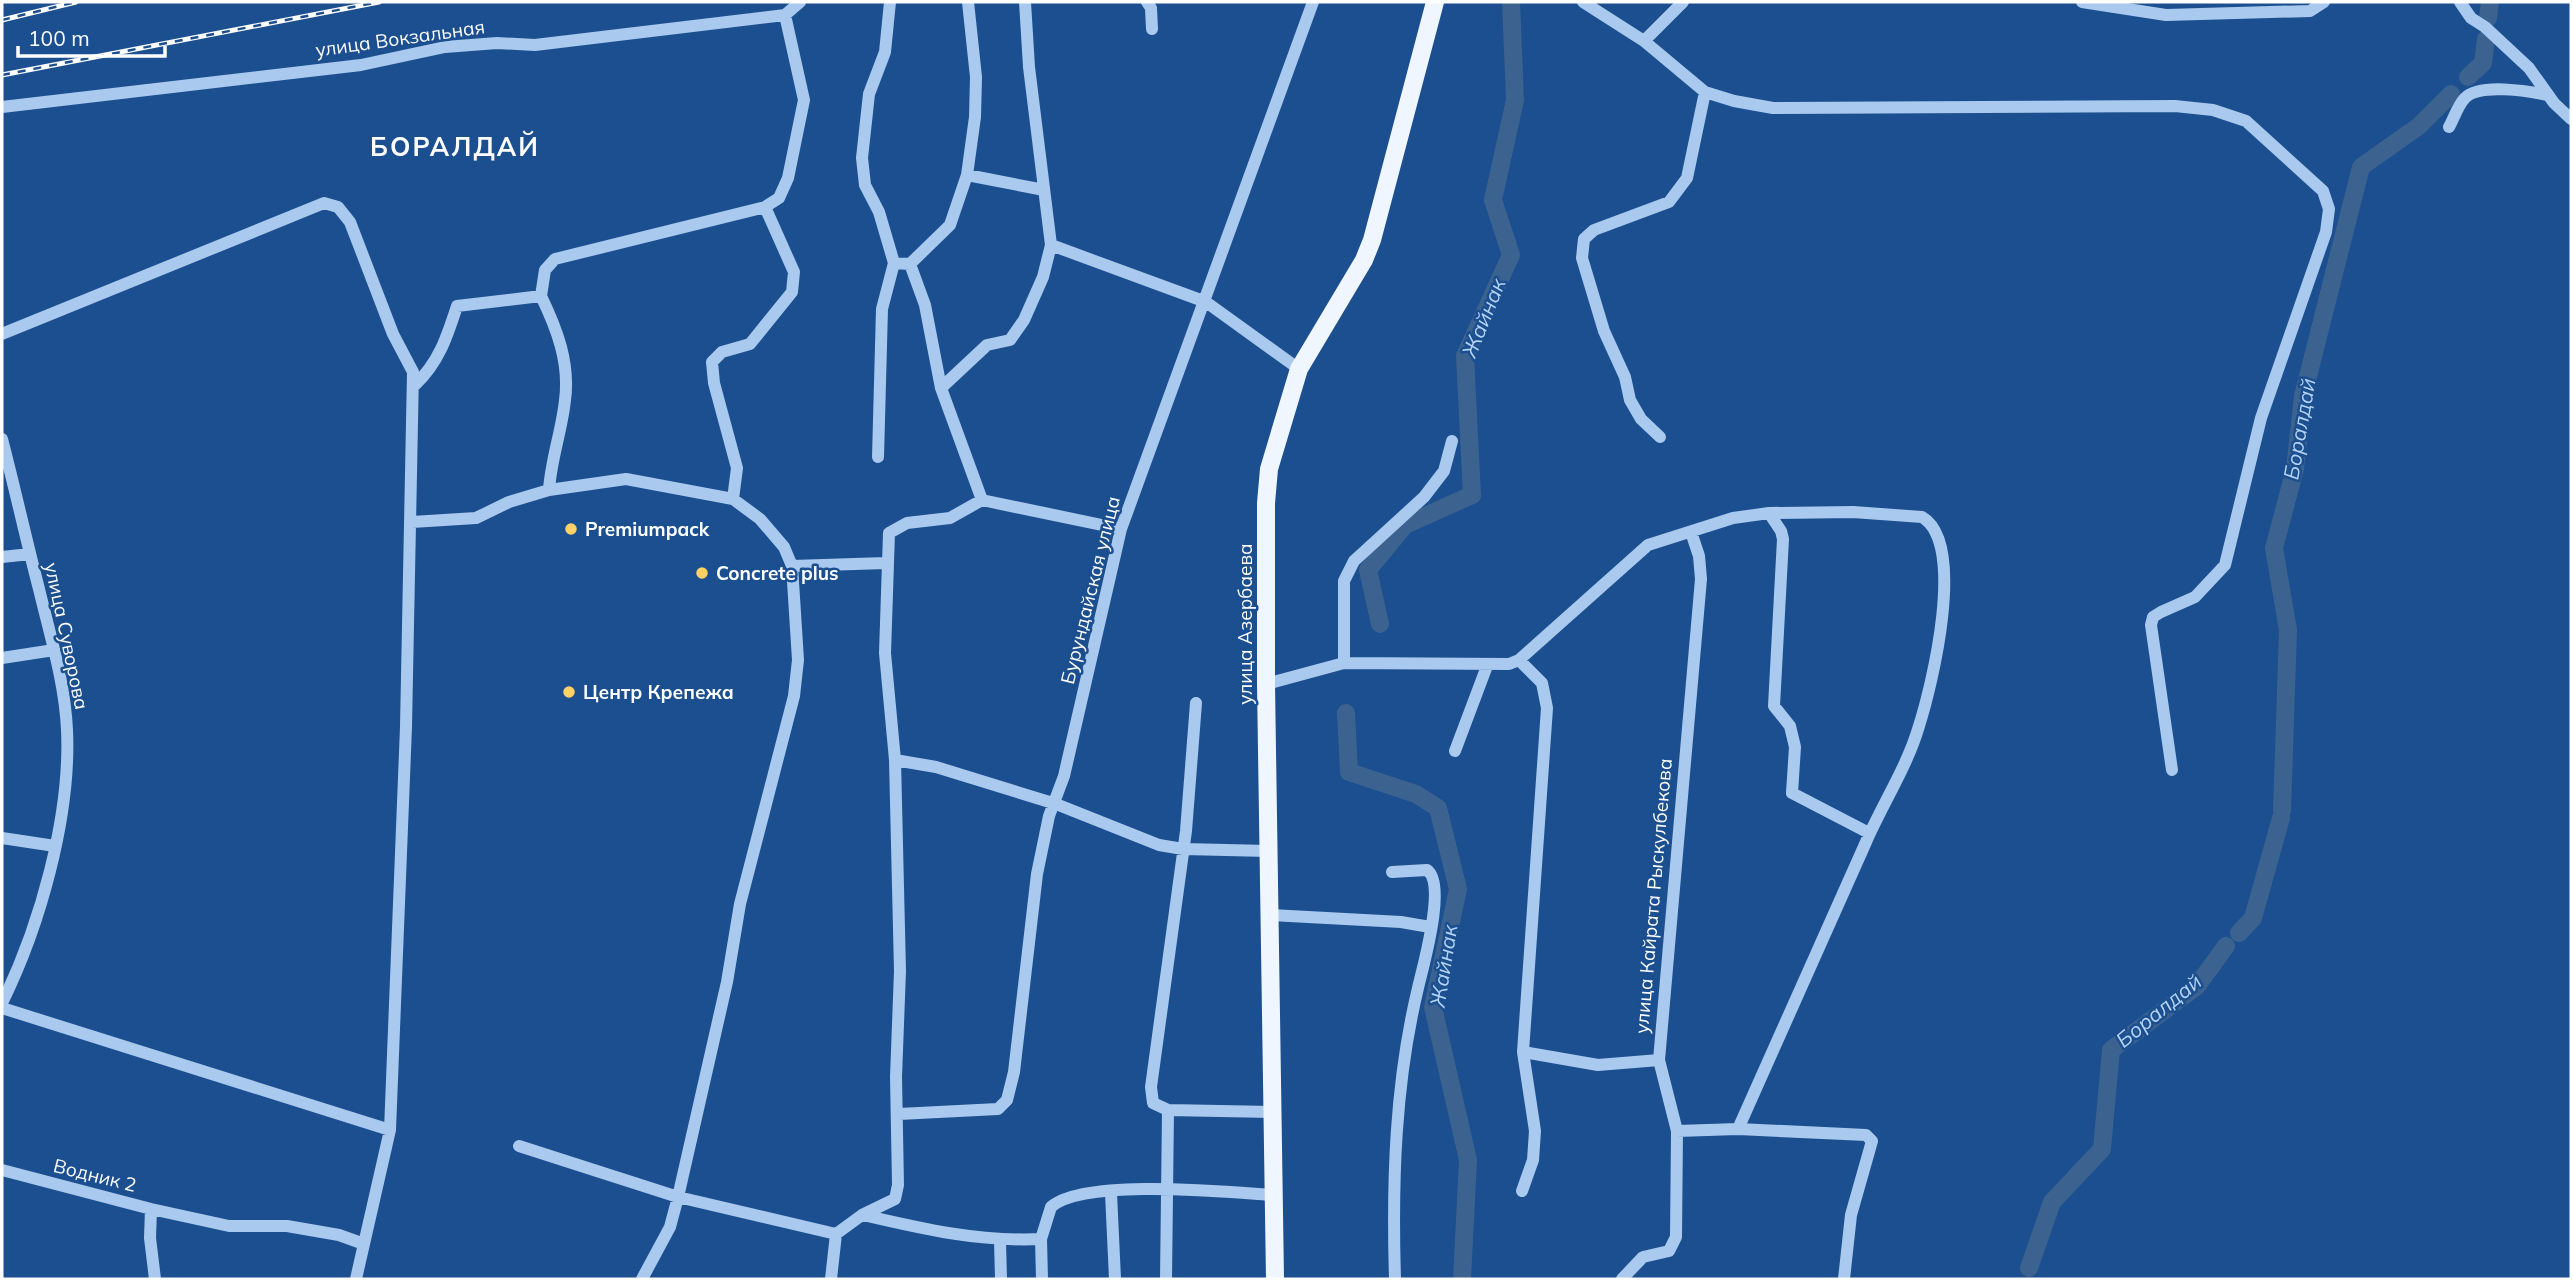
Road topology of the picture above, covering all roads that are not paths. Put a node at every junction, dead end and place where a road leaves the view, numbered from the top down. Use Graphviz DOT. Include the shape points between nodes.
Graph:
graph roads {
  1 [pos="800,2"];
  2 [pos="890,2"];
  3 [pos="968,2"];
  4 [pos="1025,2"];
  5 [pos="1147,2"];
  6 [pos="1313,2"];
  7 [pos="1435,2"];
  8 [pos="1583,2"];
  9 [pos="1683,2"];
  10 [pos="2082,2"];
  11 [pos="2324,2"];
  12 [pos="2460,2"];
  13 [pos="785,15"];
  14 [pos="1152,29"];
  15 [pos="1644,41"];
  16 [pos="1705,92"];
  17 [pos="2547,95"];
  18 [pos="2,107"];
  19 [pos="2571,119"];
  20 [pos="2449,127"];
  21 [pos="967,175"];
  22 [pos="1044,190"];
  23 [pos="765,207"];
  24 [pos="1051,245"];
  25 [pos="894,263"];
  26 [pos="909,264"];
  27 [pos="541,296"];
  28 [pos="1206,302"];
  29 [pos="2,334"];
  30 [pos="1299,369"];
  31 [pos="415,385"];
  32 [pos="941,388"];
  33 [pos="1660,437"];
  34 [pos="2,439"];
  35 [pos="1452,441"];
  36 [pos="878,457"];
  37 [pos="549,490"];
  38 [pos="733,499"];
  39 [pos="982,500"];
  40 [pos="1769,513"];
  41 [pos="412,522"];
  42 [pos="1121,529"];
  43 [pos="1691,532"];
  44 [pos="30,554"];
  45 [pos="2,557"];
  46 [pos="886,563"];
  47 [pos="792,566"];
  48 [pos="54,650"];
  49 [pos="2,658"];
  50 [pos="1519,660"];
  51 [pos="1344,663"];
  52 [pos="1487,666"];
  53 [pos="1266,684"];
  54 [pos="1196,703"];
  55 [pos="1455,751"];
  56 [pos="895,761"];
  57 [pos="2172,770"];
  58 [pos="1056,804"];
  59 [pos="1869,833"];
  60 [pos="2,838"];
  61 [pos="55,846"];
  62 [pos="1183,849"];
  63 [pos="1269,850"];
  64 [pos="1392,872"];
  65 [pos="1271,915"];
  66 [pos="1430,928"];
  67 [pos="2,1003"];
  68 [pos="2,1008"];
  69 [pos="1522,1052"];
  70 [pos="1659,1060"];
  71 [pos="1168,1110"];
  72 [pos="1272,1112"];
  73 [pos="899,1114"];
  74 [pos="1738,1129"];
  75 [pos="390,1130"];
  76 [pos="1677,1131"];
  77 [pos="519,1146"];
  78 [pos="2,1170"];
  79 [pos="1167,1189"];
  80 [pos="1522,1191"];
  81 [pos="1111,1193"];
  82 [pos="1273,1195"];
  83 [pos="678,1197"];
  84 [pos="151,1209"];
  85 [pos="862,1215"];
  86 [pos="836,1234"];
  87 [pos="1041,1239"];
  88 [pos="1000,1241"];
  89 [pos="364,1244"];
  90 [pos="155,1279"];
  91 [pos="356,1279"];
  92 [pos="642,1279"];
  93 [pos="831,1279"];
  94 [pos="1001,1279"];
  95 [pos="1042,1279"];
  96 [pos="1115,1279"];
  97 [pos="1166,1279"];
  98 [pos="1275,1279"];
  99 [pos="1395,1279"];
  100 [pos="1622,1279"];
  101 [pos="1844,1279"];
  1 -- 13 [label="street"];
  2 -- 25 [label="street" via="885,52 869,94 862,159 865,185 879,212"];
  3 -- 21 [label="street" via="976,76"];
  4 -- 22 [label="street"];
  5 -- 14 [label="street"];
  6 -- 28 [label="street, Бурундайская улица"];
  7 -- 30 [label="main road, улица Азербаева" via="1372,240"];
  8 -- 15 [label="street"];
  9 -- 15 [label="street"];
  10 -- 11 [label="street" via="2166,15 2310,11"];
  12 -- 17 [label="street" via="2471,18 2529,68"];
  13 -- 18 [label="street, улица Вокзальная" via="535,45 445,47 361,65"];
  13 -- 23 [label="street" via="804,100 788,178 779,198"];
  15 -- 16 [label="street"];
  16 -- 33 [label="street" via="1687,178 1669,202 1594,230 1584,239 1582,258 1630,401"];
  16 -- 57 [label="street" via="1773,108 2175,106 2213,110 2245,121 2323,191 2329,209 2326,232 2261,418 2225,565 2195,597 2161,612 2151,625"];
  17 -- 19 [label="street"];
  17 -- 20 [label="street" via="2477,90 2466,97"];
  21 -- 22 [label="street"];
  21 -- 26 [label="street" via="950,225"];
  22 -- 24 [label="street"];
  23 -- 27 [label="street" via="555,260 545,270"];
  23 -- 38 [label="street" via="794,272 792,292 750,344 722,352 712,362 713,383 737,468"];
  24 -- 28 [label="street"];
  24 -- 32 [label="street" via="1043,277 1010,340 987,345"];
  25 -- 26 [label="street"];
  25 -- 36 [label="street" via="882,309"];
  26 -- 32 [label="street" via="925,304"];
  27 -- 31 [label="street" via="457,306 445,345 432,369"];
  27 -- 37 [label="street" via="561,339 566,398"];
  28 -- 30 [label="street"];
  28 -- 42 [label="street, Бурундайская улица"];
  29 -- 31 [label="street" via="324,203 338,207 350,222"];
  30 -- 53 [label="main road, улица Азербаева" via="1269,469"];
  31 -- 41 [label="street"];
  32 -- 39 [label="street"];
  34 -- 44 [label="street, улица Суворова"];
  35 -- 51 [label="street" via="1444,471 1424,497 1354,561 1344,582"];
  37 -- 38 [label="street" via="626,479"];
  37 -- 41 [label="street" via="477,518"];
  38 -- 47 [label="street" via="760,519 784,547"];
  39 -- 42 [label="street"];
  39 -- 46 [label="street" via="950,518 907,523 889,533"];
  40 -- 43 [label="street" via="1733,518"];
  40 -- 59 [label="street" via="1783,539 1774,706 1790,726 1795,747 1792,793"];
  40 -- 59 [label="street" via="1922,517 1932,523 1938,538 1946,592 1943,622 1919,726"];
  41 -- 75 [label="street"];
  42 -- 58 [label="street, Бурундайская улица"];
  43 -- 50 [label="street" via="1648,545"];
  43 -- 70 [label="street, улица Кайрата Рыскулбекова" via="1701,579"];
  44 -- 45 [label="street"];
  44 -- 48 [label="street, улица Суворова"];
  46 -- 47 [label="street"];
  46 -- 56 [label="street" via="885,653"];
  47 -- 83 [label="street" via="798,660 794,696 740,904"];
  48 -- 49 [label="street"];
  48 -- 61 [label="street, улица Суворова" via="67,728 64,804"];
  50 -- 52 [label="street"];
  50 -- 69 [label="street" via="1542,684 1547,708"];
  51 -- 52 [label="street"];
  51 -- 53 [label="street"];
  52 -- 55 [label="street"];
  53 -- 63 [label="main road, улица Азербаева"];
  54 -- 62 [label="street"];
  56 -- 58 [label="street" via="936,766"];
  56 -- 73 [label="street"];
  58 -- 62 [label="street" via="1159,845"];
  58 -- 73 [label="street, Бурундайская улица" via="1049,816 1037,874 1007,1100 998,1109"];
  59 -- 74 [label="street"];
  60 -- 61 [label="street"];
  61 -- 67 [label="street, улица Суворова" via="31,934"];
  62 -- 63 [label="street"];
  62 -- 71 [label="street" via="1151,1087 1153,1103"];
  63 -- 65 [label="main road, улица Азербаева"];
  64 -- 66 [label="street" via="1431,872 1435,881"];
  65 -- 66 [label="street" via="1401,922"];
  65 -- 72 [label="main road, улица Азербаева"];
  66 -- 99 [label="street" via="1410,1021 1395,1156"];
  68 -- 75 [label="street"];
  69 -- 70 [label="street, улица Кайрата Рыскулбекова" via="1598,1065"];
  69 -- 80 [label="street" via="1535,1131"];
  70 -- 76 [label="street"];
  71 -- 72 [label="street"];
  71 -- 79 [label="street"];
  72 -- 82 [label="main road, улица Азербаева"];
  73 -- 85 [label="street" via="895,1199"];
  74 -- 76 [label="street"];
  74 -- 101 [label="street" via="1866,1135 1872,1141 1851,1215"];
  75 -- 89 [label="street"];
  76 -- 100 [label="street" via="1674,1245 1669,1251 1643,1257"];
  77 -- 83 [label="street"];
  78 -- 84 [label="street, Водник 2"];
  79 -- 81 [label="street"];
  79 -- 82 [label="street"];
  79 -- 97 [label="street"];
  81 -- 87 [label="street" via="1059,1200 1051,1207"];
  81 -- 96 [label="street"];
  82 -- 98 [label="main road, улица Азербаева"];
  83 -- 86 [label="street"];
  83 -- 92 [label="street" via="670,1227"];
  84 -- 89 [label="street" via="229,1226 287,1226"];
  84 -- 90 [label="street, Водник 2"];
  85 -- 86 [label="street"];
  85 -- 88 [label="street"];
  86 -- 93 [label="street"];
  87 -- 88 [label="street"];
  87 -- 95 [label="street"];
  88 -- 94 [label="street"];
  89 -- 91 [label="street"];
}
